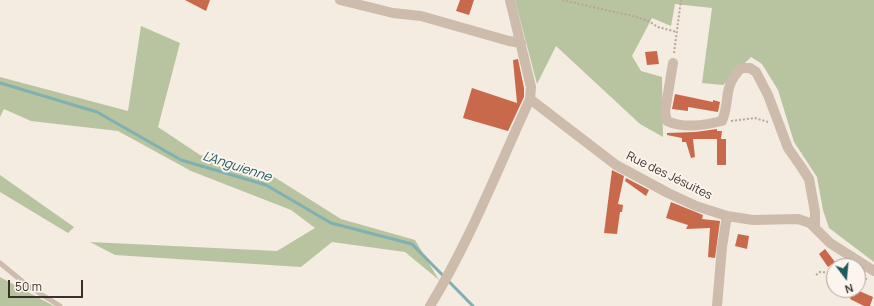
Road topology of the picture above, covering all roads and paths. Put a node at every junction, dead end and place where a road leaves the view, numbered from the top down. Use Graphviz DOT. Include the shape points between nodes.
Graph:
graph roads {
  1 [pos="340,0"];
  2 [pos="510,0"];
  3 [pos="562,0"];
  4 [pos="681,0"];
  5 [pos="677,32"];
  6 [pos="521,43"];
  7 [pos="673,62"];
  8 [pos="530,99"];
  9 [pos="722,121"];
  10 [pos="782,133"];
  11 [pos="727,216"];
  12 [pos="814,228"];
  13 [pos="0,264"];
  14 [pos="874,271"];
  15 [pos="826,272"];
  16 [pos="816,275"];
  17 [pos="60,306"];
  18 [pos="430,306"];
  19 [pos="717,306"];
  1 -- 6 [label="street" via="393,13 421,16"];
  2 -- 6 [label="street"];
  3 -- 5 [label="path" via="637,17"];
  4 -- 5 [label="path"];
  5 -- 7 [label="path"];
  6 -- 8 [label="street" via="531,87"];
  7 -- 9 [label="street" via="665,112 667,121 673,124 703,125"];
  8 -- 11 [label="street, Rue des Jésuites" via="616,165 689,203"];
  8 -- 18 [label="street" via="446,280"];
  9 -- 10 [label="path" via="755,118 771,123"];
  9 -- 10 [label="street" via="733,76 741,68 750,68 756,72 768,95"];
  10 -- 12 [label="street" via="788,148 809,179 815,212"];
  11 -- 12 [label="street, Rue des Jésuites" via="753,220 798,219 810,223"];
  11 -- 19 [label="street"];
  12 -- 14 [label="street, Rue des Jésuites" via="830,244"];
  13 -- 17 [label="lane"];
  15 -- 16 [label="path"];
}
